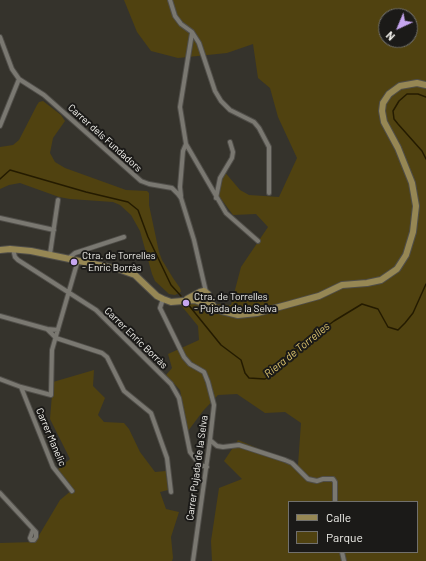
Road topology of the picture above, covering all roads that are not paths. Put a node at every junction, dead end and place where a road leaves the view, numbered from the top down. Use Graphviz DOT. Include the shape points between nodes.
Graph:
graph roads {
  1 [pos="170,0"];
  2 [pos="192,32"];
  3 [pos="0,37"];
  4 [pos="19,79"];
  5 [pos="426,85"];
  6 [pos="0,126"];
  7 [pos="230,142"];
  8 [pos="186,144"];
  9 [pos="269,193"];
  10 [pos="181,198"];
  11 [pos="216,198"];
  12 [pos="58,200"];
  13 [pos="0,218"];
  14 [pos="54,230"];
  15 [pos="124,237"];
  16 [pos="258,240"];
  17 [pos="13,249"];
  18 [pos="0,250"];
  19 [pos="50,254"];
  20 [pos="69,258"];
  21 [pos="78,260"];
  22 [pos="69,293"];
  23 [pos="198,294"];
  24 [pos="207,295"];
  25 [pos="163,299"];
  26 [pos="185,300"];
  27 [pos="201,302"];
  28 [pos="214,307"];
  29 [pos="0,316"];
  30 [pos="47,329"];
  31 [pos="58,330"];
  32 [pos="56,338"];
  33 [pos="0,379"];
  34 [pos="21,387"];
  35 [pos="210,440"];
  36 [pos="207,467"];
  37 [pos="72,491"];
  38 [pos="0,492"];
  39 [pos="170,492"];
  40 [pos="335,501"];
  41 [pos="33,530"];
  42 [pos="193,561"];
  1 -- 2 [label="street" via="175,16"];
  2 -- 8 [label="street" via="180,107"];
  2 -- 9 [label="street" via="199,43 221,101 230,110 254,122 269,147"];
  3 -- 4 [label="street, Carrer dels Fundadors" via="12,69"];
  4 -- 6 [label="street"];
  4 -- 10 [label="street, Carrer dels Fundadors" via="44,95 141,180 172,188"];
  5 -- 28 [label="main road" via="417,83 400,86 389,94 382,107 384,122 412,183 416,206 413,232 406,255 397,269 381,280 342,285 312,298 257,313 238,315"];
  7 -- 11 [label="street" via="234,152 220,178"];
  8 -- 10 [label="street" via="182,157"];
  8 -- 11 [label="street"];
  10 -- 24 [label="street"];
  11 -- 16 [label="street" via="226,214"];
  12 -- 14 [label="street"];
  13 -- 14 [label="street"];
  14 -- 19 [label="street"];
  15 -- 20 [label="street" via="75,253"];
  17 -- 18 [label="main road"];
  17 -- 19 [label="main road"];
  17 -- 22 [label="street, Carrer Enric Borràs" via="14,257"];
  19 -- 20 [label="main road"];
  20 -- 21 [label="main road"];
  21 -- 22 [label="street"];
  21 -- 25 [label="main road" via="135,275"];
  22 -- 31 [label="street"];
  22 -- 36 [label="street, Carrer Enric Borràs" via="96,310 171,384 179,398 190,452 200,465"];
  23 -- 24 [label="main road" via="202,291"];
  23 -- 26 [label="main road"];
  23 -- 27 [label="main road" via="197,298"];
  24 -- 27 [label="main road" via="207,302"];
  24 -- 28 [label="main road"];
  25 -- 26 [label="main road" via="171,302"];
  25 -- 35 [label="street, Carrer Pujada de la Selva" via="160,308 184,357 204,372 208,382 214,405"];
  26 -- 27 [label="main road"];
  27 -- 28 [label="main road"];
  29 -- 30 [label="street"];
  30 -- 31 [label="street"];
  30 -- 32 [label="street"];
  31 -- 32 [label="street"];
  32 -- 34 [label="street" via="52,350 51,395"];
  32 -- 39 [label="street" via="102,353 107,357 124,391 151,413 167,458"];
  33 -- 34 [label="street"];
  34 -- 37 [label="street, Carrer Manelic" via="53,467"];
  35 -- 36 [label="street, Carrer Pujada de la Selva"];
  35 -- 40 [label="street" via="217,446 239,445 285,460 292,463 308,479 333,479 336,482"];
  36 -- 42 [label="street, Carrer Pujada de la Selva"];
  38 -- 41 [label="street"];
}
